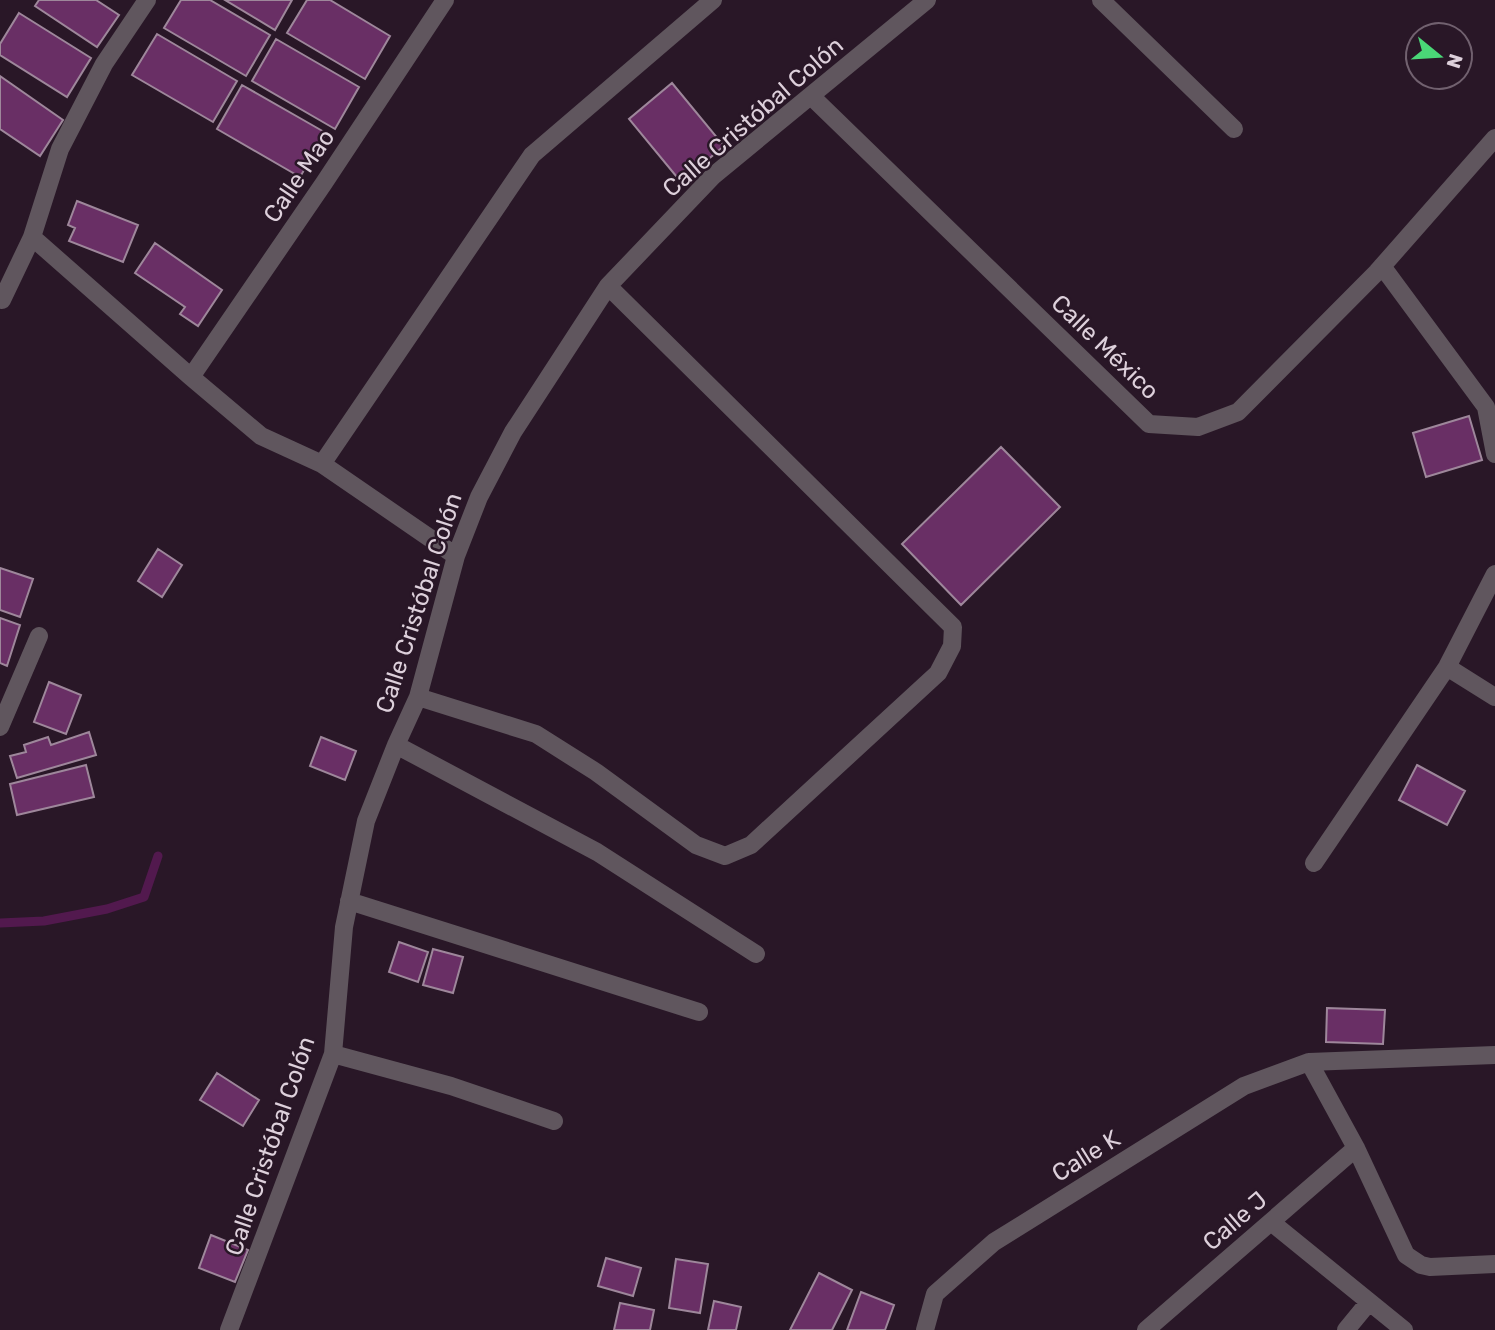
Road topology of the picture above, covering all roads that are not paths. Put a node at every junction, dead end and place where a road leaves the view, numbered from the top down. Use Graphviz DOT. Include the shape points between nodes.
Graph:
graph roads {
  1 [pos="147,0"];
  2 [pos="445,0"];
  3 [pos="713,0"];
  4 [pos="927,0"];
  5 [pos="1101,0"];
  6 [pos="811,96"];
  7 [pos="1234,129"];
  8 [pos="1495,138"];
  9 [pos="32,237"];
  10 [pos="1382,266"];
  11 [pos="608,286"];
  12 [pos="0,299"];
  13 [pos="191,377"];
  14 [pos="1495,454"];
  15 [pos="322,464"];
  16 [pos="456,556"];
  17 [pos="1495,574"];
  18 [pos="39,636"];
  19 [pos="1447,667"];
  20 [pos="418,697"];
  21 [pos="1495,697"];
  22 [pos="0,727"];
  23 [pos="396,745"];
  24 [pos="1314,863"];
  25 [pos="349,901"];
  26 [pos="756,954"];
  27 [pos="699,1012"];
  28 [pos="333,1054"];
  29 [pos="1495,1055"];
  30 [pos="1309,1062"];
  31 [pos="554,1121"];
  32 [pos="1356,1148"];
  33 [pos="1271,1222"];
  34 [pos="1495,1264"];
  35 [pos="1369,1302"];
  36 [pos="229,1330"];
  37 [pos="925,1330"];
  38 [pos="1146,1330"];
  39 [pos="1346,1330"];
  40 [pos="1404,1330"];
  1 -- 9 [label="street" via="104,64 60,149"];
  2 -- 13 [label="street, Calle Mao"];
  3 -- 15 [label="street" via="532,155"];
  4 -- 6 [label="street, Calle Cristóbal Colón"];
  5 -- 7 [label="street"];
  6 -- 10 [label="street, Calle México" via="1149,424 1198,427 1238,412"];
  6 -- 11 [label="street, Calle Cristóbal Colón" via="713,176"];
  8 -- 10 [label="street, Calle México"];
  9 -- 12 [label="street"];
  9 -- 13 [label="street"];
  10 -- 14 [label="street" via="1486,407"];
  11 -- 16 [label="street, Calle Cristóbal Colón" via="513,432 479,497"];
  11 -- 20 [label="street" via="953,627 952,646 938,673 751,845 724,856 696,845 536,734"];
  13 -- 15 [label="street" via="261,436"];
  15 -- 16 [label="street"];
  16 -- 20 [label="street, Calle Cristóbal Colón"];
  17 -- 19 [label="street"];
  18 -- 22 [label="street"];
  19 -- 21 [label="street"];
  19 -- 24 [label="street"];
  20 -- 23 [label="street, Calle Cristóbal Colón"];
  23 -- 25 [label="street, Calle Cristóbal Colón" via="366,821"];
  23 -- 26 [label="street" via="597,852"];
  25 -- 27 [label="street"];
  25 -- 28 [label="street, Calle Cristóbal Colón"];
  28 -- 31 [label="street"];
  28 -- 36 [label="street, Calle Cristóbal Colón"];
  29 -- 30 [label="street, Calle K"];
  30 -- 32 [label="street"];
  30 -- 37 [label="street, Calle K" via="1244,1086 994,1242 935,1294"];
  32 -- 33 [label="street, Calle J"];
  32 -- 34 [label="street" via="1406,1255 1430,1267"];
  33 -- 35 [label="street"];
  33 -- 38 [label="street, Calle J"];
  35 -- 39 [label="street"];
  35 -- 40 [label="street"];
}
